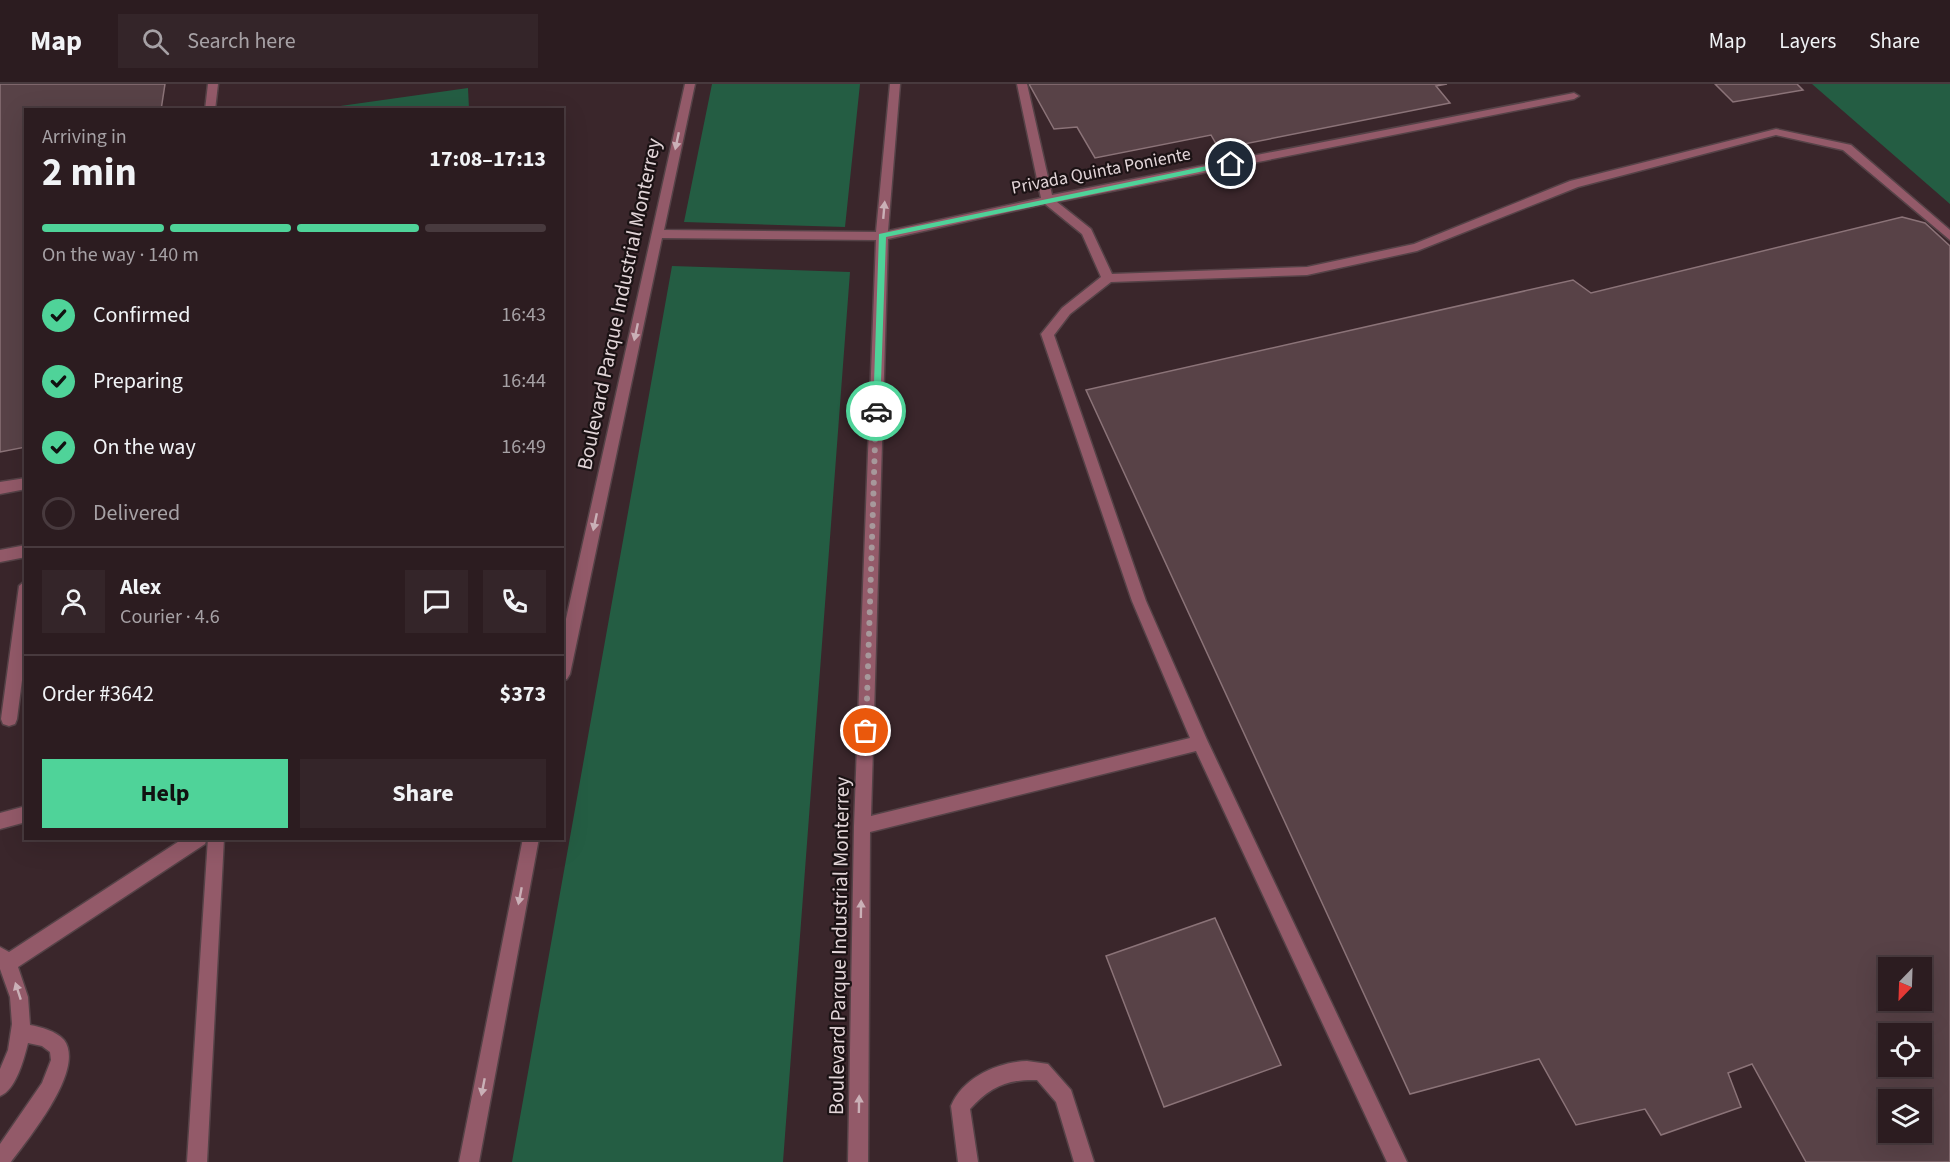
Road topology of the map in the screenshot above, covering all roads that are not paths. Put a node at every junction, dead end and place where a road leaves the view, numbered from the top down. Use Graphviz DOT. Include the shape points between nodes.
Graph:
graph roads {
  1 [pos="213,84"];
  2 [pos="690,84"];
  3 [pos="895,84"];
  4 [pos="1022,84"];
  5 [pos="1574,96"];
  6 [pos="210,108"];
  7 [pos="1047,200"];
  8 [pos="657,234"];
  9 [pos="882,236"];
  10 [pos="1950,236"];
  11 [pos="1108,278"];
  12 [pos="24,483"];
  13 [pos="0,488"];
  14 [pos="24,551"];
  15 [pos="0,556"];
  16 [pos="24,602"];
  17 [pos="564,665"];
  18 [pos="9,719"];
  19 [pos="1200,743"];
  20 [pos="24,815"];
  21 [pos="0,821"];
  22 [pos="862,826"];
  23 [pos="196,840"];
  24 [pos="216,840"];
  25 [pos="531,840"];
  26 [pos="4,959"];
  27 [pos="22,1032"];
  28 [pos="0,1087"];
  29 [pos="0,1160"];
  30 [pos="197,1162"];
  31 [pos="468,1162"];
  32 [pos="858,1162"];
  33 [pos="968,1162"];
  34 [pos="1084,1162"];
  35 [pos="1397,1162"];
  1 -- 6 [label="street"];
  2 -- 8 [label="street, Boulevard Parque Industrial Monterrey, one-way"];
  9 -- 3 [label="street, Boulevard Parque Industrial Monterrey, one-way"];
  4 -- 7 [label="street"];
  5 -- 7 [label="street, Privada Quinta Poniente"];
  7 -- 9 [label="street, Privada Quinta Poniente"];
  7 -- 11 [label="street" via="1087,232"];
  8 -- 9 [label="street, Privada Quinta Poniente"];
  8 -- 17 [label="street, Boulevard Parque Industrial Monterrey, one-way"];
  9 -- 22 [label="street, Boulevard Parque Industrial Monterrey"];
  10 -- 11 [label="street" via="1848,147 1776,132 1574,184 1406,250 1307,271"];
  11 -- 19 [label="street" via="1066,311 1047,334 1138,601"];
  12 -- 13 [label="street"];
  14 -- 15 [label="street"];
  16 -- 18 [label="street"];
  19 -- 22 [label="street"];
  19 -- 35 [label="street"];
  20 -- 21 [label="street"];
  32 -- 22 [label="street, Boulevard Parque Industrial Monterrey, one-way"];
  23 -- 26 [label="street"];
  24 -- 30 [label="street"];
  25 -- 31 [label="street, one-way"];
  27 -- 26 [label="street, one-way" via="21,1002"];
  27 -- 28 [label="street" via="12,1068"];
  27 -- 29 [label="street" via="52,1041 59,1049 60,1063 54,1081"];
  33 -- 34 [label="street" via="960,1106 980,1083 1014,1069 1041,1071 1064,1097"];
}
